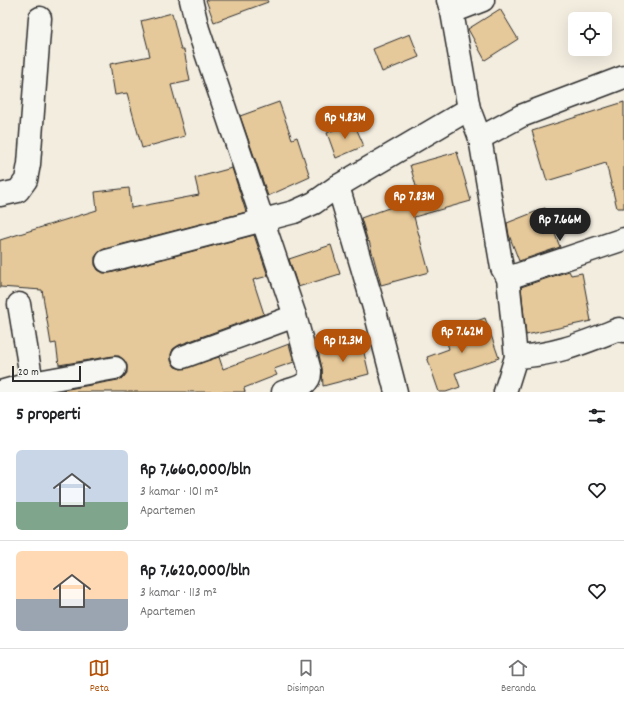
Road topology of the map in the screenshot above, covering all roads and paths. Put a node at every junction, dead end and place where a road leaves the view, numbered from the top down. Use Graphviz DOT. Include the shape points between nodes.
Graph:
graph roads {
  1 [pos="191,0"];
  2 [pos="483,0"];
  3 [pos="450,6"];
  4 [pos="40,18"];
  5 [pos="624,77"];
  6 [pos="470,109"];
  7 [pos="480,138"];
  8 [pos="338,186"];
  9 [pos="0,195"];
  10 [pos="261,220"];
  11 [pos="624,239"];
  12 [pos="107,261"];
  13 [pos="508,278"];
  14 [pos="19,304"];
  15 [pos="295,316"];
  16 [pos="624,332"];
  17 [pos="183,357"];
  18 [pos="516,357"];
  19 [pos="114,368"];
  20 [pos="32,383"];
  21 [pos="0,392"];
  22 [pos="283,392"];
  23 [pos="396,392"];
  24 [pos="505,392"];
  1 -- 10 [label="street" via="198,29"];
  2 -- 3 [label="street"];
  3 -- 6 [label="street"];
  4 -- 9 [label="street" via="30,164 26,180 18,191"];
  5 -- 7 [label="street" via="521,116"];
  6 -- 7 [label="street"];
  6 -- 8 [label="street"];
  7 -- 13 [label="street" via="502,268"];
  8 -- 10 [label="street" via="314,203 294,212"];
  8 -- 23 [label="street"];
  10 -- 12 [label="street"];
  10 -- 15 [label="street"];
  11 -- 13 [label="street"];
  13 -- 18 [label="street"];
  14 -- 20 [label="street"];
  15 -- 17 [label="street"];
  15 -- 22 [label="street" via="310,376 305,384"];
  16 -- 18 [label="street" via="619,329 565,350"];
  18 -- 24 [label="street"];
  19 -- 20 [label="street"];
  20 -- 21 [label="street"];
}
